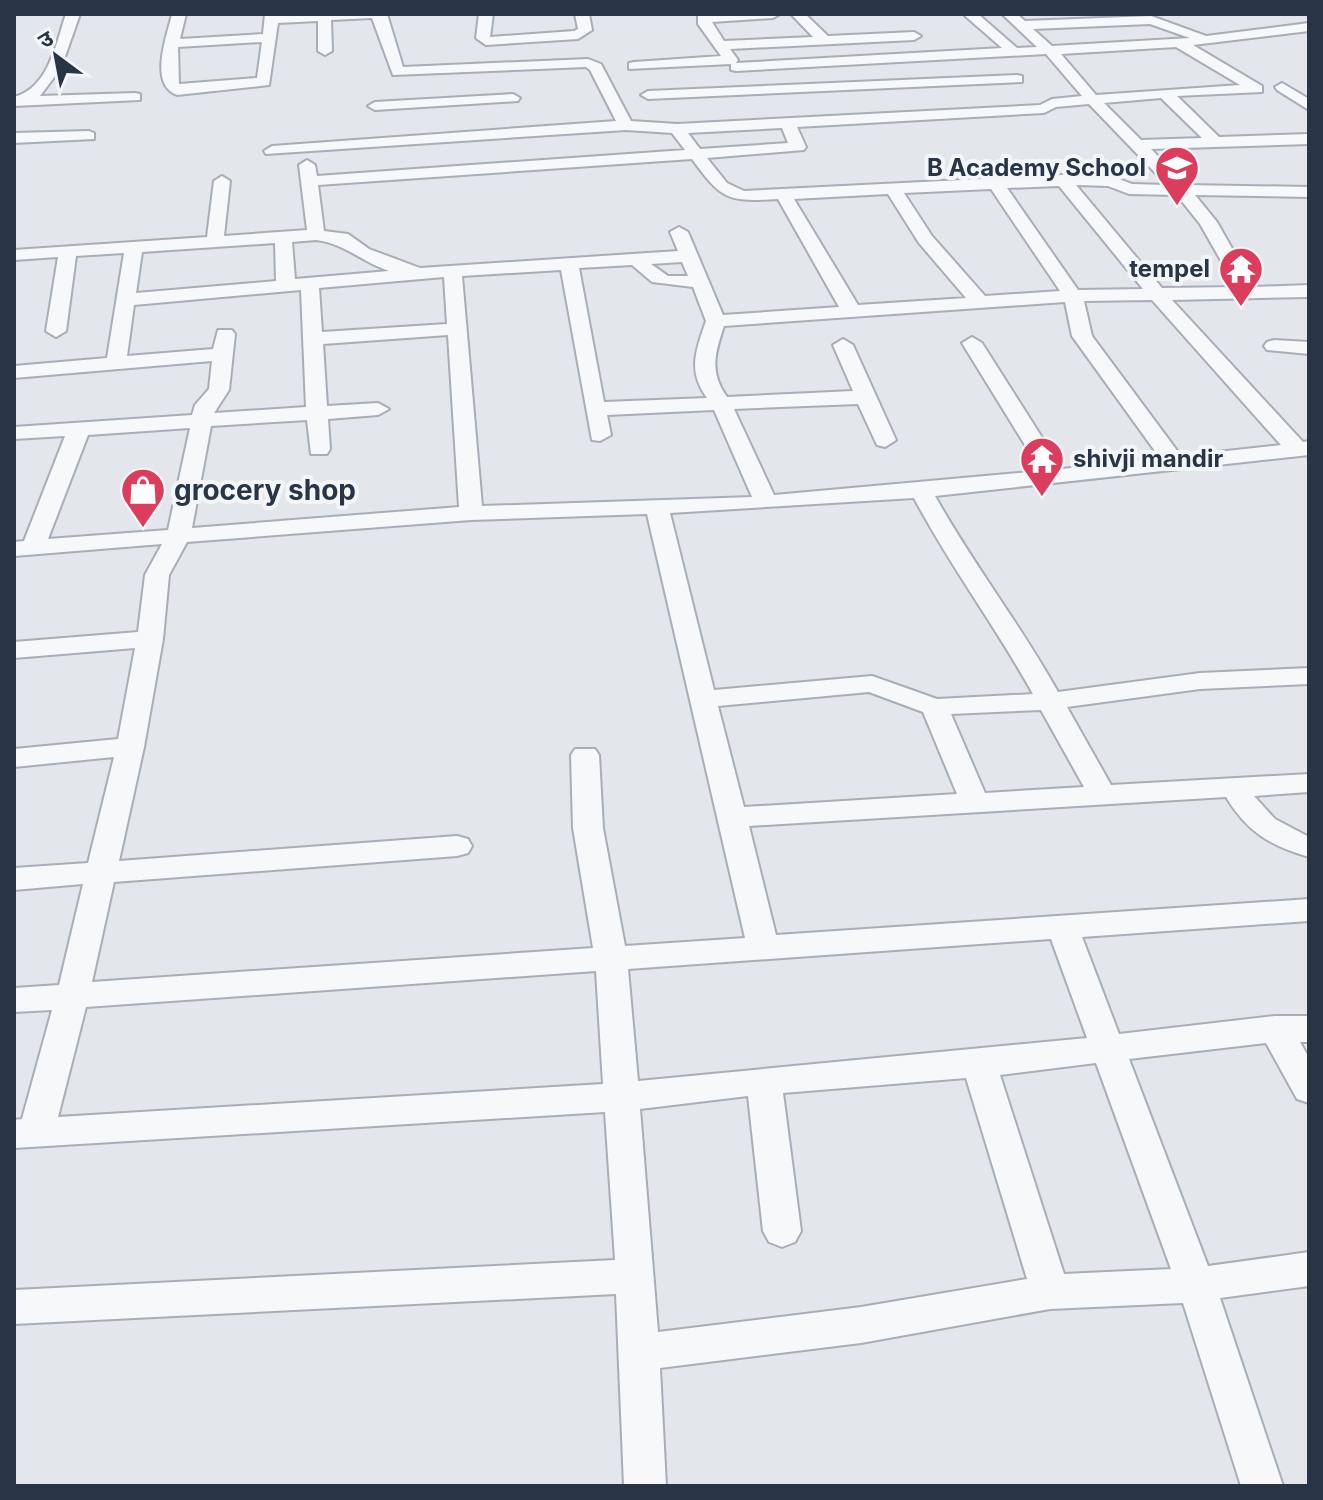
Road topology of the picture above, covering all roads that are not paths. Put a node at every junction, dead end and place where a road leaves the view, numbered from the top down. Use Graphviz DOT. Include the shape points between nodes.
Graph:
graph roads {
  1 [pos="73,14"];
  2 [pos="179,14"];
  3 [pos="378,14"];
  4 [pos="486,14"];
  5 [pos="582,14"];
  6 [pos="773,14"];
  7 [pos="798,14"];
  8 [pos="970,14"];
  9 [pos="1009,14"];
  10 [pos="272,16"];
  11 [pos="324,16"];
  12 [pos="707,16"];
  13 [pos="1022,25"];
  14 [pos="1309,27"];
  15 [pos="914,36"];
  16 [pos="268,38"];
  17 [pos="1208,38"];
  18 [pos="823,39"];
  19 [pos="173,43"];
  20 [pos="1179,43"];
  21 [pos="719,45"];
  22 [pos="1052,50"];
  23 [pos="325,51"];
  24 [pos="1015,53"];
  25 [pos="868,60"];
  26 [pos="734,64"];
  27 [pos="634,66"];
  28 [pos="499,67"];
  29 [pos="1017,79"];
  30 [pos="883,83"];
  31 [pos="45,85"];
  32 [pos="14,86"];
  33 [pos="1282,87"];
  34 [pos="1165,93"];
  35 [pos="648,95"];
  36 [pos="135,97"];
  37 [pos="513,98"];
  38 [pos="1093,100"];
  39 [pos="18,102"];
  40 [pos="375,106"];
  41 [pos="1309,106"];
  42 [pos="765,107"];
  43 [pos="520,116"];
  44 [pos="626,125"];
  45 [pos="677,129"];
  46 [pos="532,132"];
  47 [pos="89,136"];
  48 [pos="14,138"];
  49 [pos="1309,139"];
  50 [pos="307,141"];
  51 [pos="1215,142"];
  52 [pos="1136,145"];
  53 [pos="272,151"];
  54 [pos="697,154"];
  55 [pos="1063,180"];
  56 [pos="222,181"];
  57 [pos="309,181"];
  58 [pos="996,184"];
  59 [pos="892,188"];
  60 [pos="1183,191"];
  61 [pos="1309,192"];
  62 [pos="784,195"];
  63 [pos="679,232"];
  64 [pos="316,235"];
  65 [pos="283,237"];
  66 [pos="215,242"];
  67 [pos="134,247"];
  68 [pos="68,251"];
  69 [pos="14,255"];
  70 [pos="690,256"];
  71 [pos="637,260"];
  72 [pos="569,265"];
  73 [pos="446,272"];
  74 [pos="701,281"];
  75 [pos="310,285"];
  76 [pos="286,287"];
  77 [pos="1247,290"];
  78 [pos="1309,291"];
  79 [pos="1157,294"];
  80 [pos="1073,296"];
  81 [pos="125,300"];
  82 [pos="980,302"];
  83 [pos="852,312"];
  84 [pos="716,321"];
  85 [pos="457,329"];
  86 [pos="56,331"];
  87 [pos="313,339"];
  88 [pos="972,343"];
  89 [pos="843,345"];
  90 [pos="1274,346"];
  91 [pos="1309,348"];
  92 [pos="116,362"];
  93 [pos="14,372"];
  94 [pos="866,397"];
  95 [pos="721,403"];
  96 [pos="378,409"];
  97 [pos="595,409"];
  98 [pos="318,413"];
  99 [pos="202,421"];
  100 [pos="79,429"];
  101 [pos="14,433"];
  102 [pos="600,435"];
  103 [pos="885,440"];
  104 [pos="319,449"];
  105 [pos="1303,449"];
  106 [pos="1174,462"];
  107 [pos="1055,476"];
  108 [pos="921,491"];
  109 [pos="766,503"];
  110 [pos="657,508"];
  111 [pos="471,513"];
  112 [pos="178,538"];
  113 [pos="24,548"];
  114 [pos="150,639"];
  115 [pos="14,650"];
  116 [pos="1309,676"];
  117 [pos="704,699"];
  118 [pos="1050,701"];
  119 [pos="934,707"];
  120 [pos="130,747"];
  121 [pos="585,755"];
  122 [pos="14,758"];
  123 [pos="1309,783"];
  124 [pos="1235,787"];
  125 [pos="1103,796"];
  126 [pos="975,803"];
  127 [pos="732,817"];
  128 [pos="457,846"];
  129 [pos="1309,847"];
  130 [pos="102,870"];
  131 [pos="14,879"];
  132 [pos="1309,910"];
  133 [pos="1062,926"];
  134 [pos="763,946"];
  135 [pos="611,958"];
  136 [pos="73,995"];
  137 [pos="14,1000"];
  138 [pos="1292,1029"];
  139 [pos="1109,1050"];
  140 [pos="979,1064"];
  141 [pos="764,1081"];
  142 [pos="1309,1089"];
  143 [pos="622,1097"];
  144 [pos="25,1134"];
  145 [pos="782,1231"];
  146 [pos="1309,1269"];
  147 [pos="635,1276"];
  148 [pos="1193,1285"];
  149 [pos="1050,1292"];
  150 [pos="14,1307"];
  151 [pos="639,1352"];
  152 [pos="645,1486"];
  153 [pos="1262,1486"];
  1 -- 31 [label="street"];
  2 -- 19 [label="street"];
  3 -- 11 [label="street"];
  3 -- 28 [label="street" via="398,72"];
  4 -- 5 [label="street" via="483,38 503,42 578,35 585,30"];
  6 -- 12 [label="street"];
  7 -- 18 [label="street"];
  8 -- 24 [label="street"];
  9 -- 13 [label="street"];
  10 -- 11 [label="street"];
  10 -- 16 [label="street"];
  11 -- 23 [label="street"];
  12 -- 21 [label="street" via="705,24"];
  13 -- 17 [label="street" via="1151,20"];
  13 -- 22 [label="street"];
  14 -- 17 [label="street"];
  15 -- 18 [label="street"];
  16 -- 19 [label="street"];
  16 -- 19 [label="street" via="264,82 182,91 172,90 168,52"];
  17 -- 20 [label="street"];
  18 -- 21 [label="street"];
  20 -- 22 [label="street"];
  20 -- 34 [label="street" via="1257,89"];
  21 -- 26 [label="street"];
  22 -- 24 [label="street"];
  22 -- 38 [label="street"];
  24 -- 25 [label="street"];
  25 -- 26 [label="street"];
  25 -- 30 [label="street"];
  26 -- 27 [label="street"];
  26 -- 42 [label="street"];
  28 -- 37 [label="street"];
  28 -- 44 [label="street" via="588,63 596,67"];
  29 -- 30 [label="street"];
  30 -- 42 [label="street"];
  31 -- 32 [label="street"];
  31 -- 39 [label="street" via="36,96"];
  33 -- 41 [label="street"];
  34 -- 38 [label="street"];
  34 -- 51 [label="street"];
  35 -- 42 [label="street"];
  36 -- 39 [label="street"];
  37 -- 40 [label="street"];
  37 -- 43 [label="street"];
  38 -- 42 [label="street" via="1052,103 1044,109"];
  38 -- 52 [label="street"];
  42 -- 45 [label="street"];
  42 -- 54 [label="street" via="798,147"];
  43 -- 46 [label="street"];
  43 -- 50 [label="street"];
  44 -- 45 [label="street"];
  44 -- 46 [label="street"];
  45 -- 54 [label="street"];
  46 -- 50 [label="street"];
  47 -- 48 [label="street"];
  49 -- 51 [label="street"];
  50 -- 53 [label="street"];
  50 -- 57 [label="street"];
  51 -- 52 [label="street"];
  52 -- 60 [label="street"];
  54 -- 57 [label="street"];
  54 -- 62 [label="street" via="729,193"];
  55 -- 58 [label="street"];
  55 -- 60 [label="street"];
  55 -- 79 [label="street"];
  56 -- 66 [label="street"];
  57 -- 64 [label="street"];
  58 -- 59 [label="street"];
  58 -- 80 [label="street"];
  59 -- 62 [label="street"];
  59 -- 82 [label="street" via="925,239"];
  60 -- 61 [label="street"];
  60 -- 77 [label="street" via="1208,222"];
  62 -- 83 [label="street"];
  63 -- 70 [label="street"];
  64 -- 65 [label="street"];
  64 -- 73 [label="street" via="342,238 391,266"];
  65 -- 66 [label="street"];
  65 -- 76 [label="street"];
  66 -- 67 [label="street"];
  67 -- 68 [label="street"];
  67 -- 81 [label="street"];
  68 -- 69 [label="street"];
  68 -- 86 [label="street"];
  70 -- 71 [label="street"];
  70 -- 74 [label="street"];
  71 -- 72 [label="street"];
  71 -- 74 [label="street" via="652,278 664,282"];
  72 -- 73 [label="street"];
  72 -- 97 [label="street"];
  73 -- 75 [label="street"];
  73 -- 85 [label="street"];
  74 -- 84 [label="street"];
  75 -- 76 [label="street"];
  75 -- 87 [label="street"];
  76 -- 81 [label="street"];
  77 -- 78 [label="street"];
  77 -- 79 [label="street"];
  79 -- 80 [label="street"];
  79 -- 105 [label="street"];
  80 -- 82 [label="street"];
  80 -- 106 [label="street" via="1082,336"];
  81 -- 92 [label="street"];
  82 -- 83 [label="street"];
  83 -- 84 [label="street"];
  84 -- 95 [label="street" via="703,359 707,384"];
  85 -- 87 [label="street"];
  85 -- 111 [label="street"];
  87 -- 98 [label="street"];
  88 -- 107 [label="street"];
  89 -- 94 [label="street"];
  90 -- 91 [label="street"];
  92 -- 93 [label="street"];
  92 -- 99 [label="street" via="224,344 219,390 205,405"];
  94 -- 95 [label="street"];
  94 -- 103 [label="street"];
  95 -- 97 [label="street"];
  95 -- 109 [label="street"];
  96 -- 98 [label="street"];
  97 -- 102 [label="street"];
  98 -- 99 [label="street"];
  98 -- 104 [label="street"];
  99 -- 100 [label="street"];
  99 -- 112 [label="street"];
  100 -- 101 [label="street"];
  100 -- 113 [label="street"];
  105 -- 106 [label="street"];
  106 -- 107 [label="street"];
  107 -- 108 [label="street"];
  108 -- 109 [label="street"];
  108 -- 118 [label="street"];
  109 -- 110 [label="street"];
  110 -- 111 [label="street"];
  110 -- 117 [label="street"];
  111 -- 112 [label="street"];
  112 -- 113 [label="street"];
  112 -- 114 [label="street" via="157,575"];
  114 -- 115 [label="street"];
  114 -- 120 [label="street"];
  116 -- 118 [label="street" via="1200,681"];
  117 -- 119 [label="street" via="872,684"];
  117 -- 127 [label="street"];
  118 -- 119 [label="street"];
  118 -- 125 [label="street"];
  119 -- 126 [label="street"];
  120 -- 122 [label="street"];
  120 -- 130 [label="street"];
  121 -- 135 [label="street" via="588,828"];
  123 -- 124 [label="street"];
  124 -- 125 [label="street"];
  124 -- 129 [label="street" via="1249,815 1287,842"];
  125 -- 126 [label="street"];
  126 -- 127 [label="street"];
  127 -- 134 [label="street"];
  128 -- 130 [label="street"];
  130 -- 131 [label="street"];
  130 -- 136 [label="street"];
  132 -- 133 [label="street"];
  133 -- 134 [label="street"];
  133 -- 139 [label="street"];
  134 -- 135 [label="street"];
  135 -- 136 [label="street"];
  135 -- 143 [label="street"];
  136 -- 137 [label="street"];
  136 -- 144 [label="street"];
  138 -- 139 [label="street"];
  138 -- 142 [label="street"];
  139 -- 140 [label="street"];
  139 -- 148 [label="street"];
  140 -- 141 [label="street"];
  140 -- 149 [label="street"];
  141 -- 143 [label="street"];
  141 -- 145 [label="street"];
  143 -- 144 [label="street"];
  143 -- 147 [label="street"];
  146 -- 148 [label="street"];
  147 -- 150 [label="street"];
  147 -- 151 [label="street"];
  148 -- 149 [label="street"];
  148 -- 153 [label="street" via="1217,1342"];
  149 -- 151 [label="street" via="861,1325"];
  151 -- 152 [label="street"];
}
